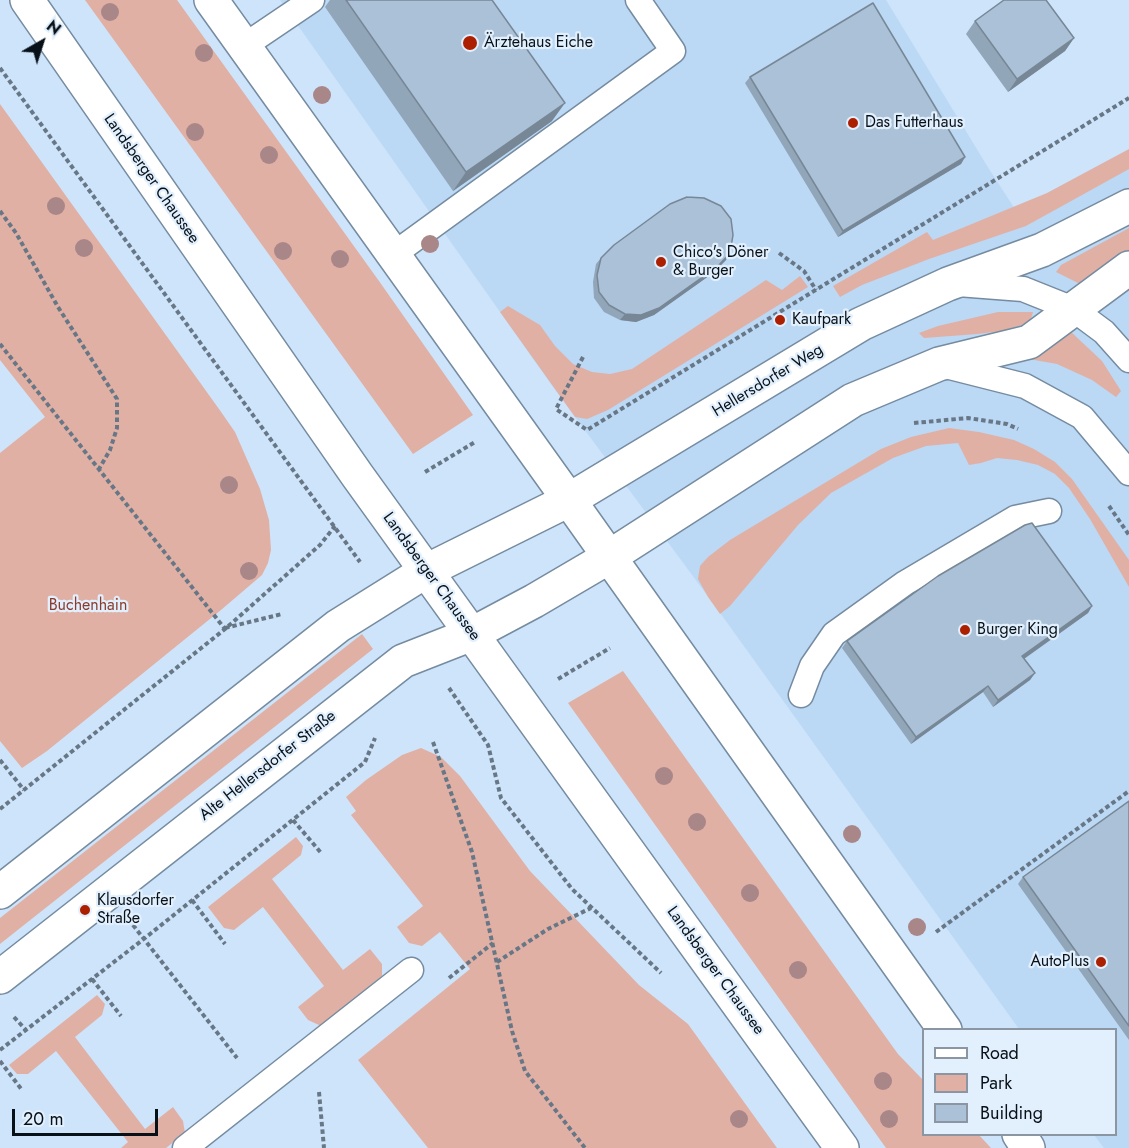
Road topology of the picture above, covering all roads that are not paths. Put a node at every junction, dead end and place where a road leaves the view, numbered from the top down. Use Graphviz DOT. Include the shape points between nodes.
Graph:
graph roads {
  1 [pos="27,0"];
  2 [pos="211,0"];
  3 [pos="312,0"];
  4 [pos="638,0"];
  5 [pos="244,46"];
  6 [pos="1129,206"];
  7 [pos="394,254"];
  8 [pos="1129,268"];
  9 [pos="948,284"];
  10 [pos="1073,309"];
  11 [pos="1129,360"];
  12 [pos="939,364"];
  13 [pos="1129,473"];
  14 [pos="569,500"];
  15 [pos="1049,511"];
  16 [pos="609,557"];
  17 [pos="426,571"];
  18 [pos="472,634"];
  19 [pos="801,695"];
  20 [pos="0,892"];
  21 [pos="411,970"];
  22 [pos="0,977"];
  23 [pos="944,1028"];
  24 [pos="185,1148"];
  25 [pos="842,1148"];
  1 -- 17 [label="main road, Landsberger Chaussee"];
  2 -- 5 [label="main road"];
  3 -- 5 [label="lane"];
  4 -- 7 [label="lane" via="674,51"];
  5 -- 7 [label="main road"];
  6 -- 9 [label="main road, Hellersdorfer Weg" via="1042,250"];
  7 -- 14 [label="main road"];
  8 -- 10 [label="main road"];
  9 -- 10 [label="lane" via="1023,289"];
  9 -- 14 [label="main road, Hellersdorfer Weg" via="861,324"];
  10 -- 11 [label="lane" via="1104,332"];
  10 -- 12 [label="main road" via="1029,342"];
  12 -- 13 [label="lane" via="1025,386 1082,417"];
  12 -- 16 [label="main road" via="853,400"];
  14 -- 16 [label="main road"];
  14 -- 17 [label="main road, Hellersdorfer Weg"];
  15 -- 19 [label="lane" via="1015,518 905,584 834,634 812,666"];
  16 -- 18 [label="main road, Alte Hellersdorfer Straße"];
  16 -- 23 [label="main road"];
  17 -- 18 [label="main road, Landsberger Chaussee"];
  17 -- 20 [label="main road" via="338,626"];
  18 -- 22 [label="main road, Alte Hellersdorfer Straße" via="403,661"];
  18 -- 25 [label="main road, Landsberger Chaussee"];
  21 -- 24 [label="lane"];
}
